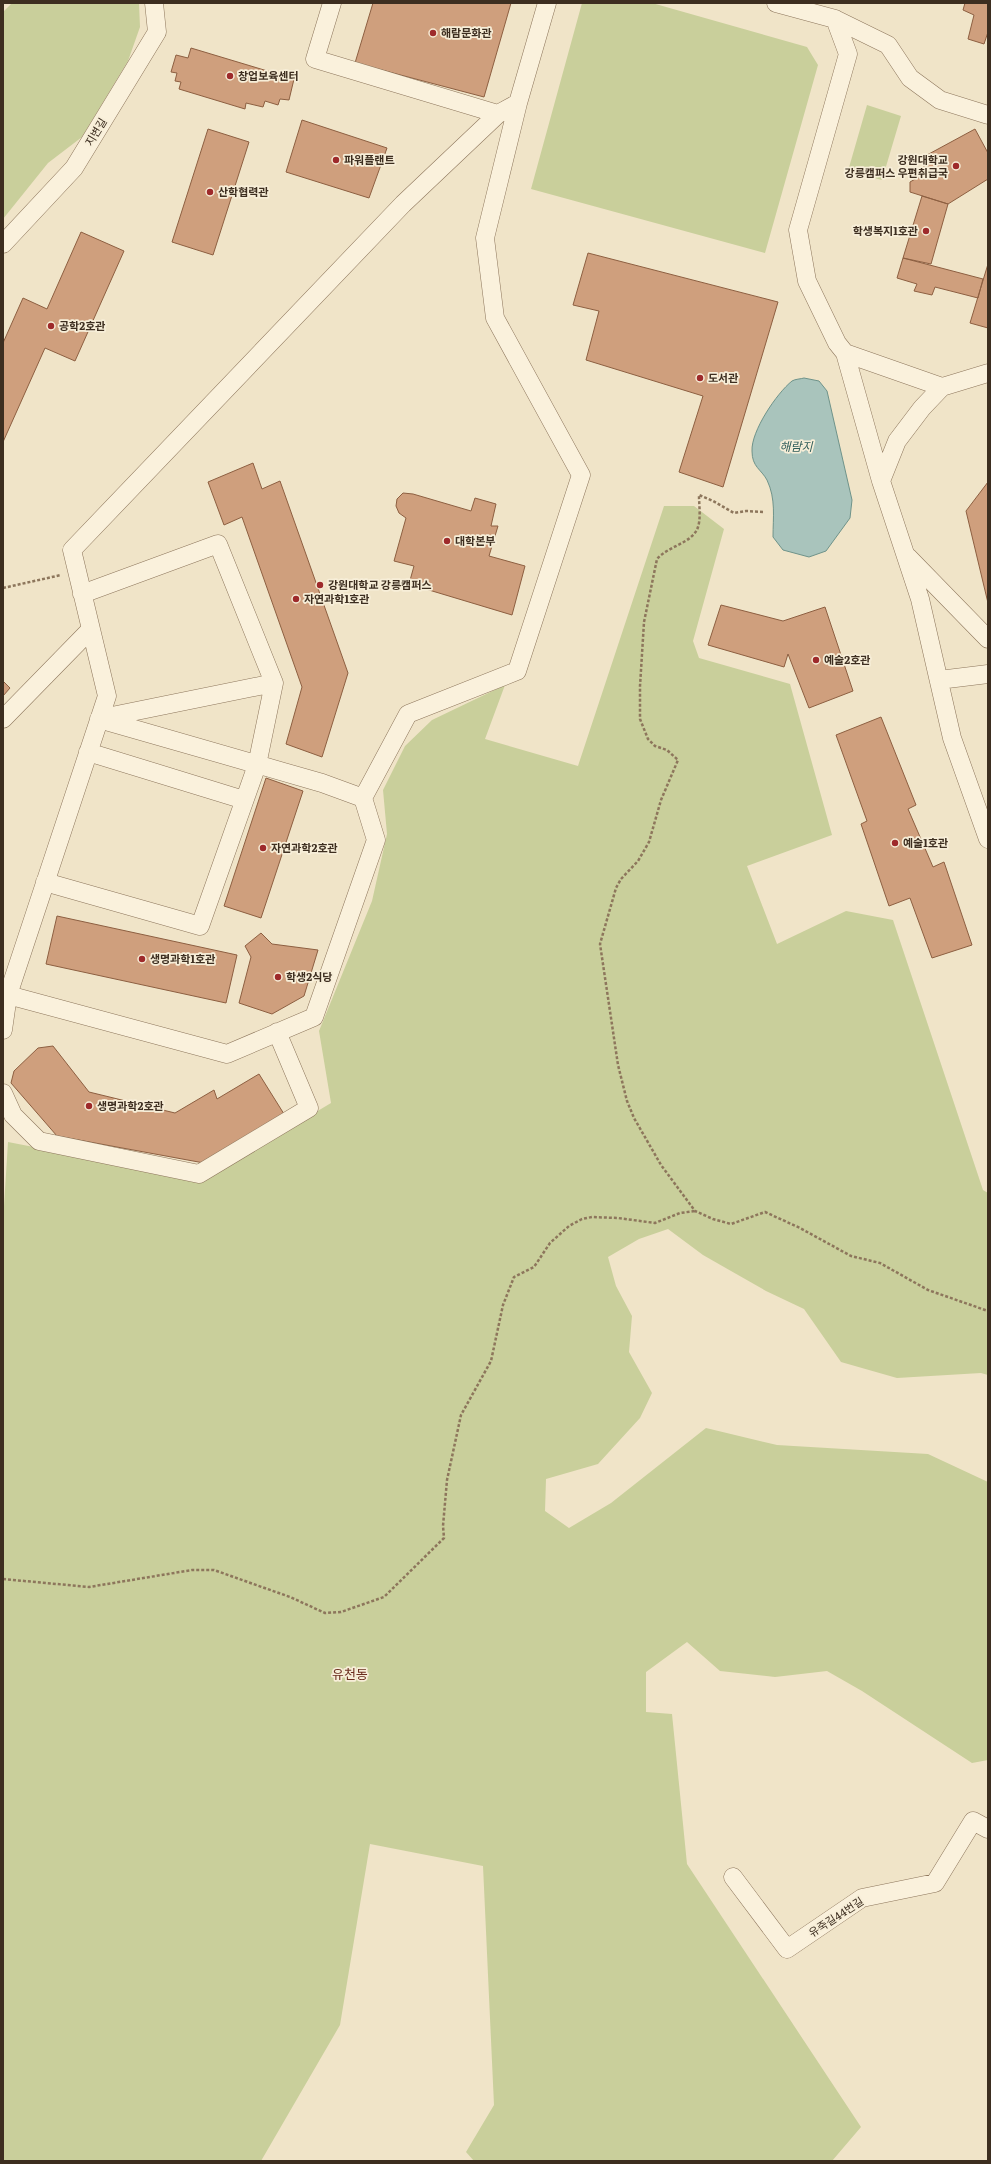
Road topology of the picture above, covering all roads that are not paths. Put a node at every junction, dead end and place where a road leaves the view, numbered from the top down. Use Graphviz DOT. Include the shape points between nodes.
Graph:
graph roads {
  1 [pos="154,3"];
  2 [pos="332,3"];
  3 [pos="547,3"];
  4 [pos="776,3"];
  5 [pos="810,7"];
  6 [pos="835,19"];
  7 [pos="518,103"];
  8 [pos="498,114"];
  9 [pos="988,116"];
  10 [pos="3,244"];
  11 [pos="845,353"];
  12 [pos="988,373"];
  13 [pos="942,387"];
  14 [pos="881,481"];
  15 [pos="905,553"];
  16 [pos="82,594"];
  17 [pos="91,629"];
  18 [pos="988,639"];
  19 [pos="988,674"];
  20 [pos="939,680"];
  21 [pos="274,683"];
  22 [pos="3,719"];
  23 [pos="100,719"];
  24 [pos="88,752"];
  25 [pos="257,765"];
  26 [pos="363,798"];
  27 [pos="244,800"];
  28 [pos="988,839"];
  29 [pos="45,882"];
  30 [pos="8,995"];
  31 [pos="3,1030"];
  32 [pos="277,1032"];
  33 [pos="3,1093"];
  34 [pos="988,1830"];
  35 [pos="733,1877"];
  1 -- 10 [label="street, 지변길" via="157,32 74,168"];
  2 -- 8 [label="street" via="315,59"];
  3 -- 7 [label="street"];
  4 -- 5 [label="street"];
  5 -- 6 [label="street"];
  6 -- 9 [label="street" via="888,45 910,78 940,100"];
  6 -- 11 [label="street" via="848,54 798,230 807,281 836,343"];
  7 -- 8 [label="street"];
  7 -- 26 [label="street" via="485,238 495,318 581,475 517,671 408,714"];
  8 -- 16 [label="street" via="403,204 72,550"];
  11 -- 13 [label="street"];
  11 -- 14 [label="street"];
  12 -- 13 [label="street"];
  13 -- 14 [label="street" via="897,441"];
  14 -- 15 [label="street"];
  15 -- 18 [label="street"];
  15 -- 20 [label="street" via="920,599"];
  16 -- 17 [label="street"];
  16 -- 21 [label="street" via="218,544"];
  17 -- 22 [label="street"];
  17 -- 23 [label="street" via="107,696"];
  19 -- 20 [label="street"];
  20 -- 28 [label="street" via="952,738"];
  21 -- 23 [label="street"];
  21 -- 25 [label="street"];
  23 -- 24 [label="street"];
  23 -- 25 [label="street"];
  24 -- 27 [label="street"];
  24 -- 29 [label="street"];
  25 -- 26 [label="street" via="322,783"];
  25 -- 27 [label="street"];
  26 -- 32 [label="street" via="376,840 314,1017"];
  27 -- 29 [label="street" via="200,926"];
  29 -- 30 [label="street"];
  30 -- 31 [label="street"];
  30 -- 32 [label="street" via="227,1054"];
  32 -- 33 [label="street" via="309,1108 199,1174 39,1141 14,1115"];
  34 -- 35 [label="street, 유죽길44번길" via="973,1821 935,1883 862,1898 787,1949"];
}
